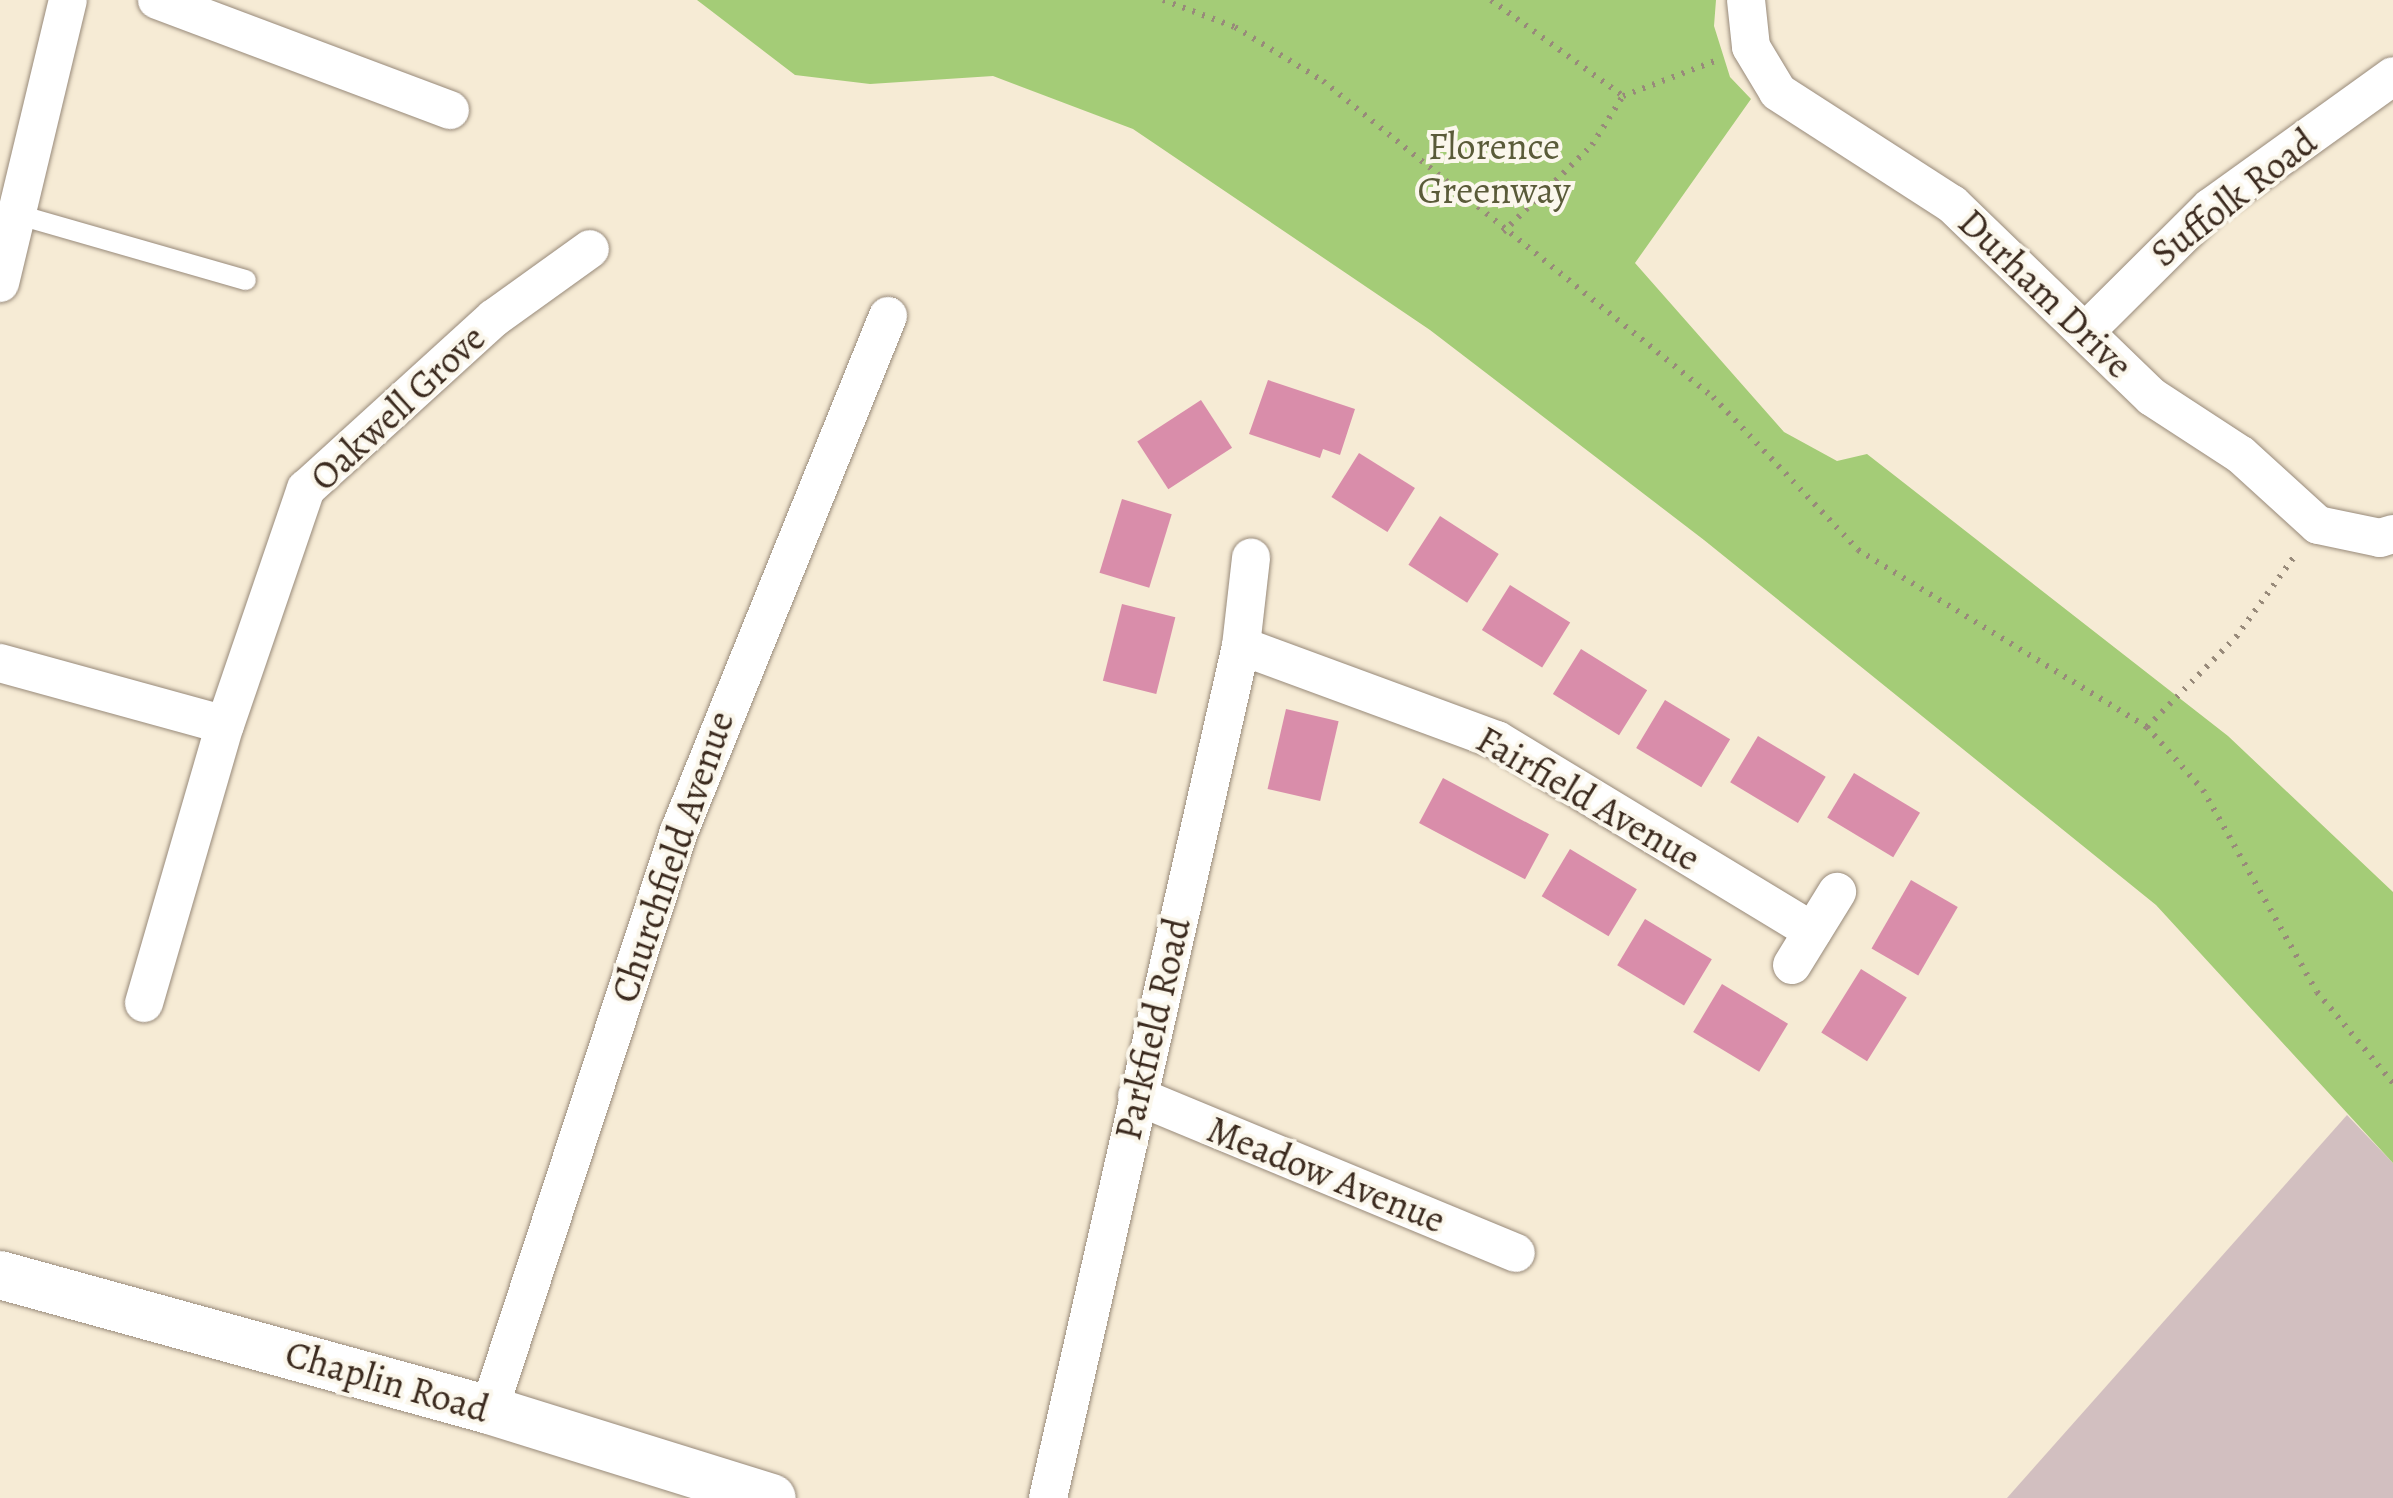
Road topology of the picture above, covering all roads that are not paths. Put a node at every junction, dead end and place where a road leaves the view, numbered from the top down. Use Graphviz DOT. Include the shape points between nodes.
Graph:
graph roads {
  1 [pos="68,0"];
  2 [pos="156,0"];
  3 [pos="1746,0"];
  4 [pos="2393,76"];
  5 [pos="450,110"];
  6 [pos="19,215"];
  7 [pos="590,249"];
  8 [pos="246,280"];
  9 [pos="0,283"];
  10 [pos="888,316"];
  11 [pos="2085,332"];
  12 [pos="2393,534"];
  13 [pos="1251,558"];
  14 [pos="1241,646"];
  15 [pos="0,663"];
  16 [pos="225,725"];
  17 [pos="1837,892"];
  18 [pos="1813,931"];
  19 [pos="1792,965"];
  20 [pos="144,1003"];
  21 [pos="1137,1096"];
  22 [pos="1516,1254"];
  23 [pos="0,1275"];
  24 [pos="490,1410"];
  25 [pos="772,1498"];
  26 [pos="1048,1498"];
  1 -- 6 [label="street"];
  2 -- 5 [label="street"];
  3 -- 11 [label="street, Durham Drive" via="1751,48 1778,92 1952,204"];
  4 -- 11 [label="street, Suffolk Road" via="2211,207"];
  6 -- 8 [label="lane"];
  6 -- 9 [label="street"];
  7 -- 16 [label="street, Oakwell Grove" via="494,318 306,490"];
  10 -- 24 [label="street, Churchfield Avenue" via="678,834"];
  11 -- 12 [label="street, Durham Drive" via="2152,397 2240,454 2318,525 2380,538"];
  13 -- 14 [label="street, Parkfield Road"];
  14 -- 18 [label="street, Fairfield Avenue" via="1497,740"];
  14 -- 21 [label="street, Parkfield Road"];
  15 -- 16 [label="street"];
  16 -- 20 [label="street, Oakwell Grove"];
  17 -- 18 [label="street"];
  18 -- 19 [label="street"];
  21 -- 22 [label="street, Meadow Avenue"];
  21 -- 26 [label="street, Parkfield Road"];
  23 -- 24 [label="street, Chaplin Road"];
  24 -- 25 [label="street, Chaplin Road"];
}
